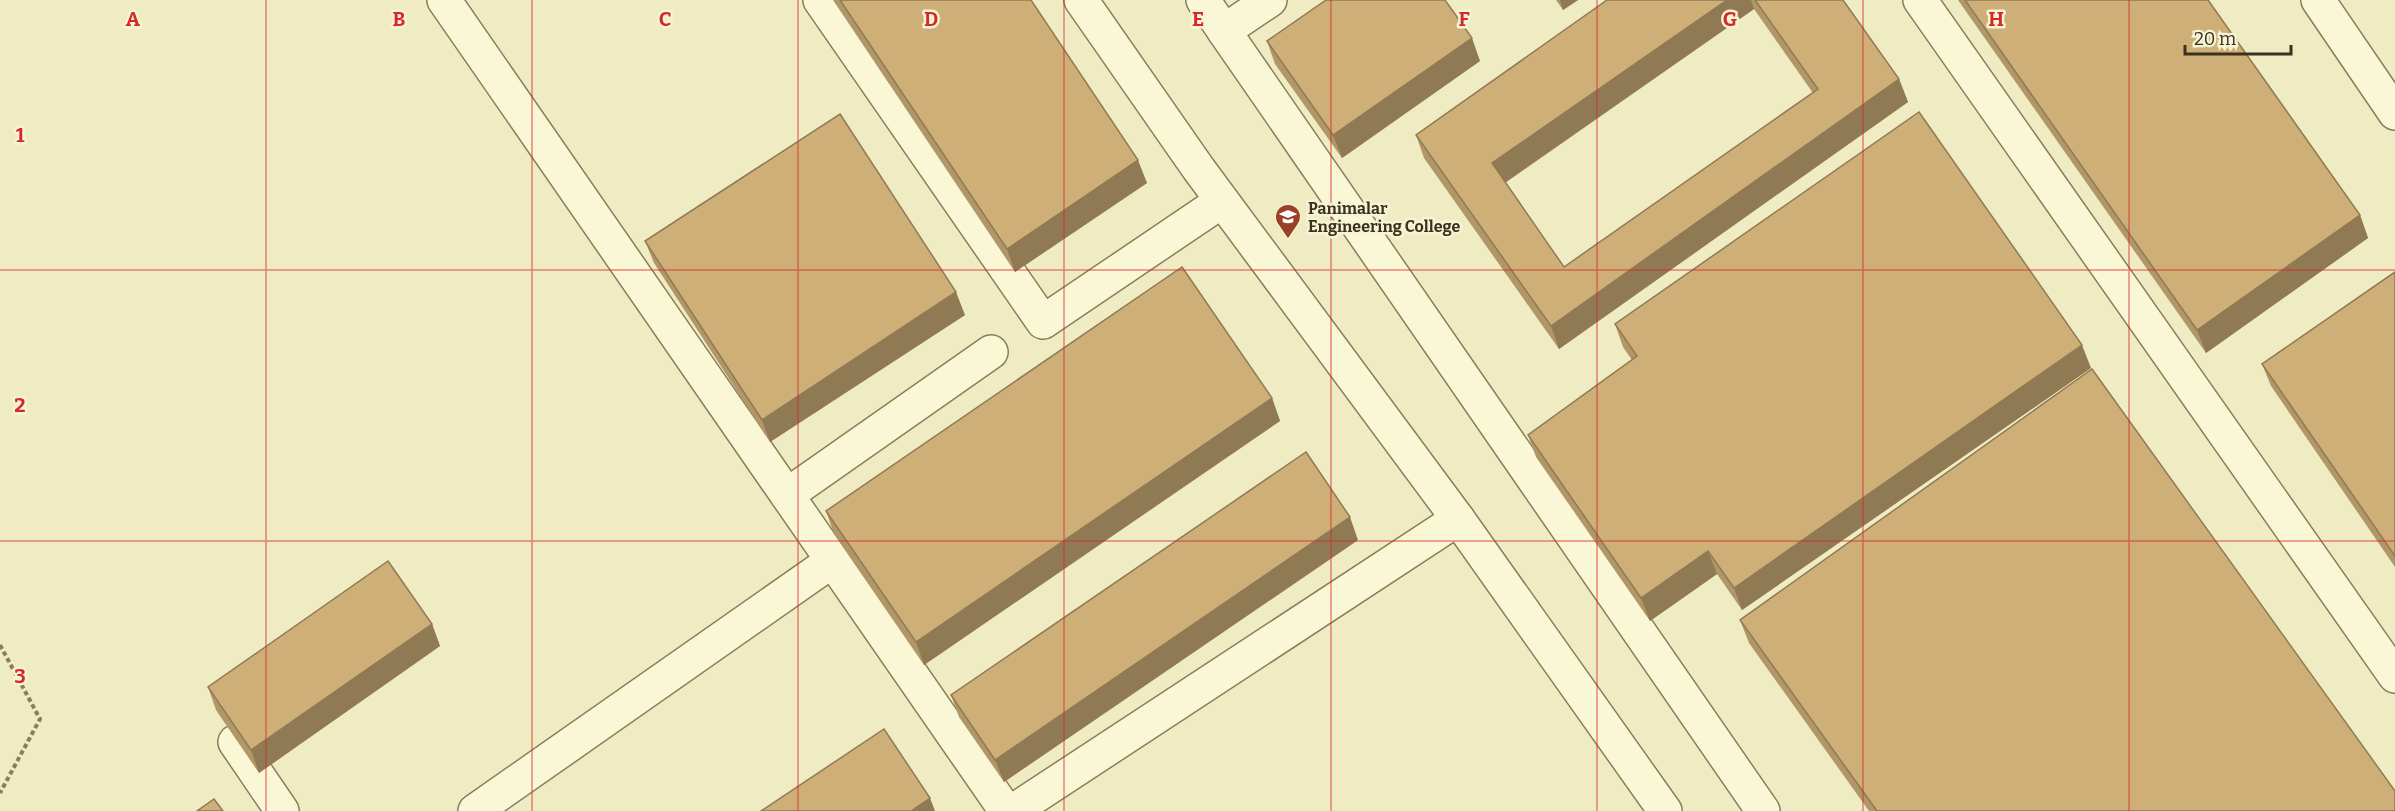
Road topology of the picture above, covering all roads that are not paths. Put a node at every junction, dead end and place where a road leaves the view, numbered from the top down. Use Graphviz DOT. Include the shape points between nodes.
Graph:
graph roads {
  1 [pos="444,0"];
  2 [pos="820,0"];
  3 [pos="1081,0"];
  4 [pos="1203,0"];
  5 [pos="1270,0"];
  6 [pos="1920,0"];
  7 [pos="2318,0"];
  8 [pos="1224,31"];
  9 [pos="2395,113"];
  10 [pos="1222,201"];
  11 [pos="991,352"];
  12 [pos="787,495"];
  13 [pos="1458,519"];
  14 [pos="832,561"];
  15 [pos="2395,676"];
  16 [pos="235,742"];
  17 [pos="282,811"];
  18 [pos="474,811"];
  19 [pos="1006,811"];
  20 [pos="1013,811"];
  21 [pos="1665,811"];
  22 [pos="1763,811"];
  1 -- 12 [label="lane"];
  2 -- 10 [label="lane" via="1043,322"];
  3 -- 10 [label="lane"];
  4 -- 8 [label="lane"];
  5 -- 8 [label="lane"];
  6 -- 15 [label="lane"];
  7 -- 9 [label="lane"];
  8 -- 22 [label="lane"];
  10 -- 13 [label="lane"];
  11 -- 12 [label="lane"];
  12 -- 14 [label="lane"];
  13 -- 20 [label="lane"];
  13 -- 21 [label="lane"];
  14 -- 18 [label="lane"];
  14 -- 19 [label="lane"];
  16 -- 17 [label="lane"];
}
